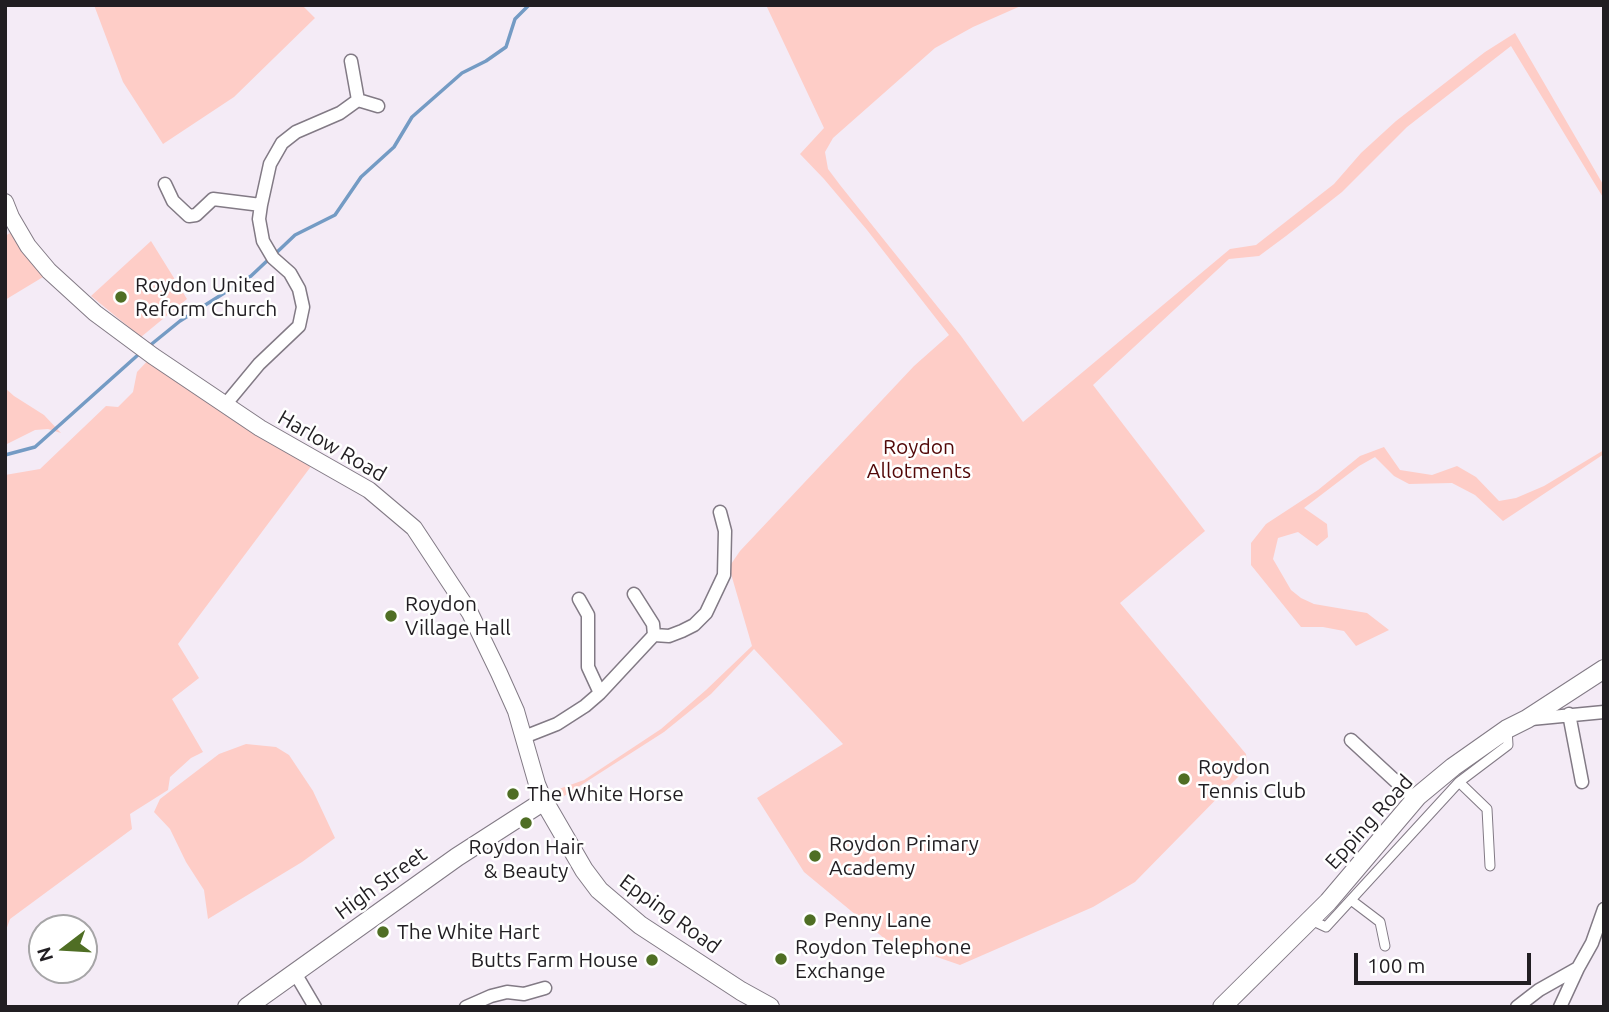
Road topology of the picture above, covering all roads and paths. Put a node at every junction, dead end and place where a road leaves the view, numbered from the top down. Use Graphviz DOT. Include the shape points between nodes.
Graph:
graph roads {
  1 [pos="351,61"];
  2 [pos="358,100"];
  3 [pos="378,106"];
  4 [pos="165,184"];
  5 [pos="5,202"];
  6 [pos="261,205"];
  7 [pos="225,405"];
  8 [pos="720,512"];
  9 [pos="634,594"];
  10 [pos="579,599"];
  11 [pos="654,635"];
  12 [pos="1604,669"];
  13 [pos="600,693"];
  14 [pos="1604,712"];
  15 [pos="1569,714"];
  16 [pos="1527,719"];
  17 [pos="1507,729"];
  18 [pos="524,737"];
  19 [pos="1351,740"];
  20 [pos="1460,782"];
  21 [pos="1583,782"];
  22 [pos="1416,800"];
  23 [pos="544,801"];
  24 [pos="1490,866"];
  25 [pos="1351,900"];
  26 [pos="1604,909"];
  27 [pos="1311,920"];
  28 [pos="1385,946"];
  29 [pos="1578,968"];
  30 [pos="295,973"];
  31 [pos="545,988"];
  32 [pos="1539,990"];
  33 [pos="247,1007"];
  34 [pos="315,1007"];
  35 [pos="466,1007"];
  36 [pos="770,1007"];
  37 [pos="1222,1007"];
  38 [pos="1517,1007"];
  39 [pos="1559,1007"];
  1 -- 2 [label="street"];
  2 -- 3 [label="street"];
  2 -- 6 [label="street" via="282,143 270,164"];
  4 -- 6 [label="street" via="173,201 189,216 213,199"];
  5 -- 7 [label="street, Harlow Road" via="28,246 71,293"];
  6 -- 7 [label="street" via="263,241 290,273 303,307 299,326"];
  7 -- 18 [label="street, Harlow Road" via="369,490 414,528 470,613"];
  8 -- 11 [label="street" via="725,531 724,575 706,614 682,631"];
  9 -- 11 [label="street" via="653,624"];
  10 -- 13 [label="street" via="588,615 588,667"];
  11 -- 13 [label="street"];
  12 -- 16 [label="main road, Epping Road"];
  13 -- 18 [label="street" via="556,724"];
  14 -- 15 [label="street"];
  15 -- 16 [label="street"];
  15 -- 21 [label="street"];
  16 -- 17 [label="main road, Epping Road"];
  17 -- 20 [label="street" via="1508,745"];
  17 -- 22 [label="main road, Epping Road"];
  18 -- 23 [label="street, Harlow Road"];
  19 -- 22 [label="street"];
  20 -- 24 [label="street" via="1487,809"];
  20 -- 25 [label="street"];
  22 -- 27 [label="main road, Epping Road"];
  23 -- 30 [label="main road, High Street"];
  23 -- 36 [label="main road, Epping Road" via="599,890 639,925"];
  25 -- 27 [label="street" via="1326,927"];
  25 -- 28 [label="street" via="1380,922"];
  26 -- 29 [label="street"];
  27 -- 37 [label="main road, Epping Road"];
  29 -- 32 [label="street"];
  29 -- 39 [label="street"];
  30 -- 33 [label="main road, High Street"];
  30 -- 34 [label="street"];
  31 -- 35 [label="street" via="524,994 507,992"];
  32 -- 38 [label="street"];
  32 -- 39 [label="street"];
}
